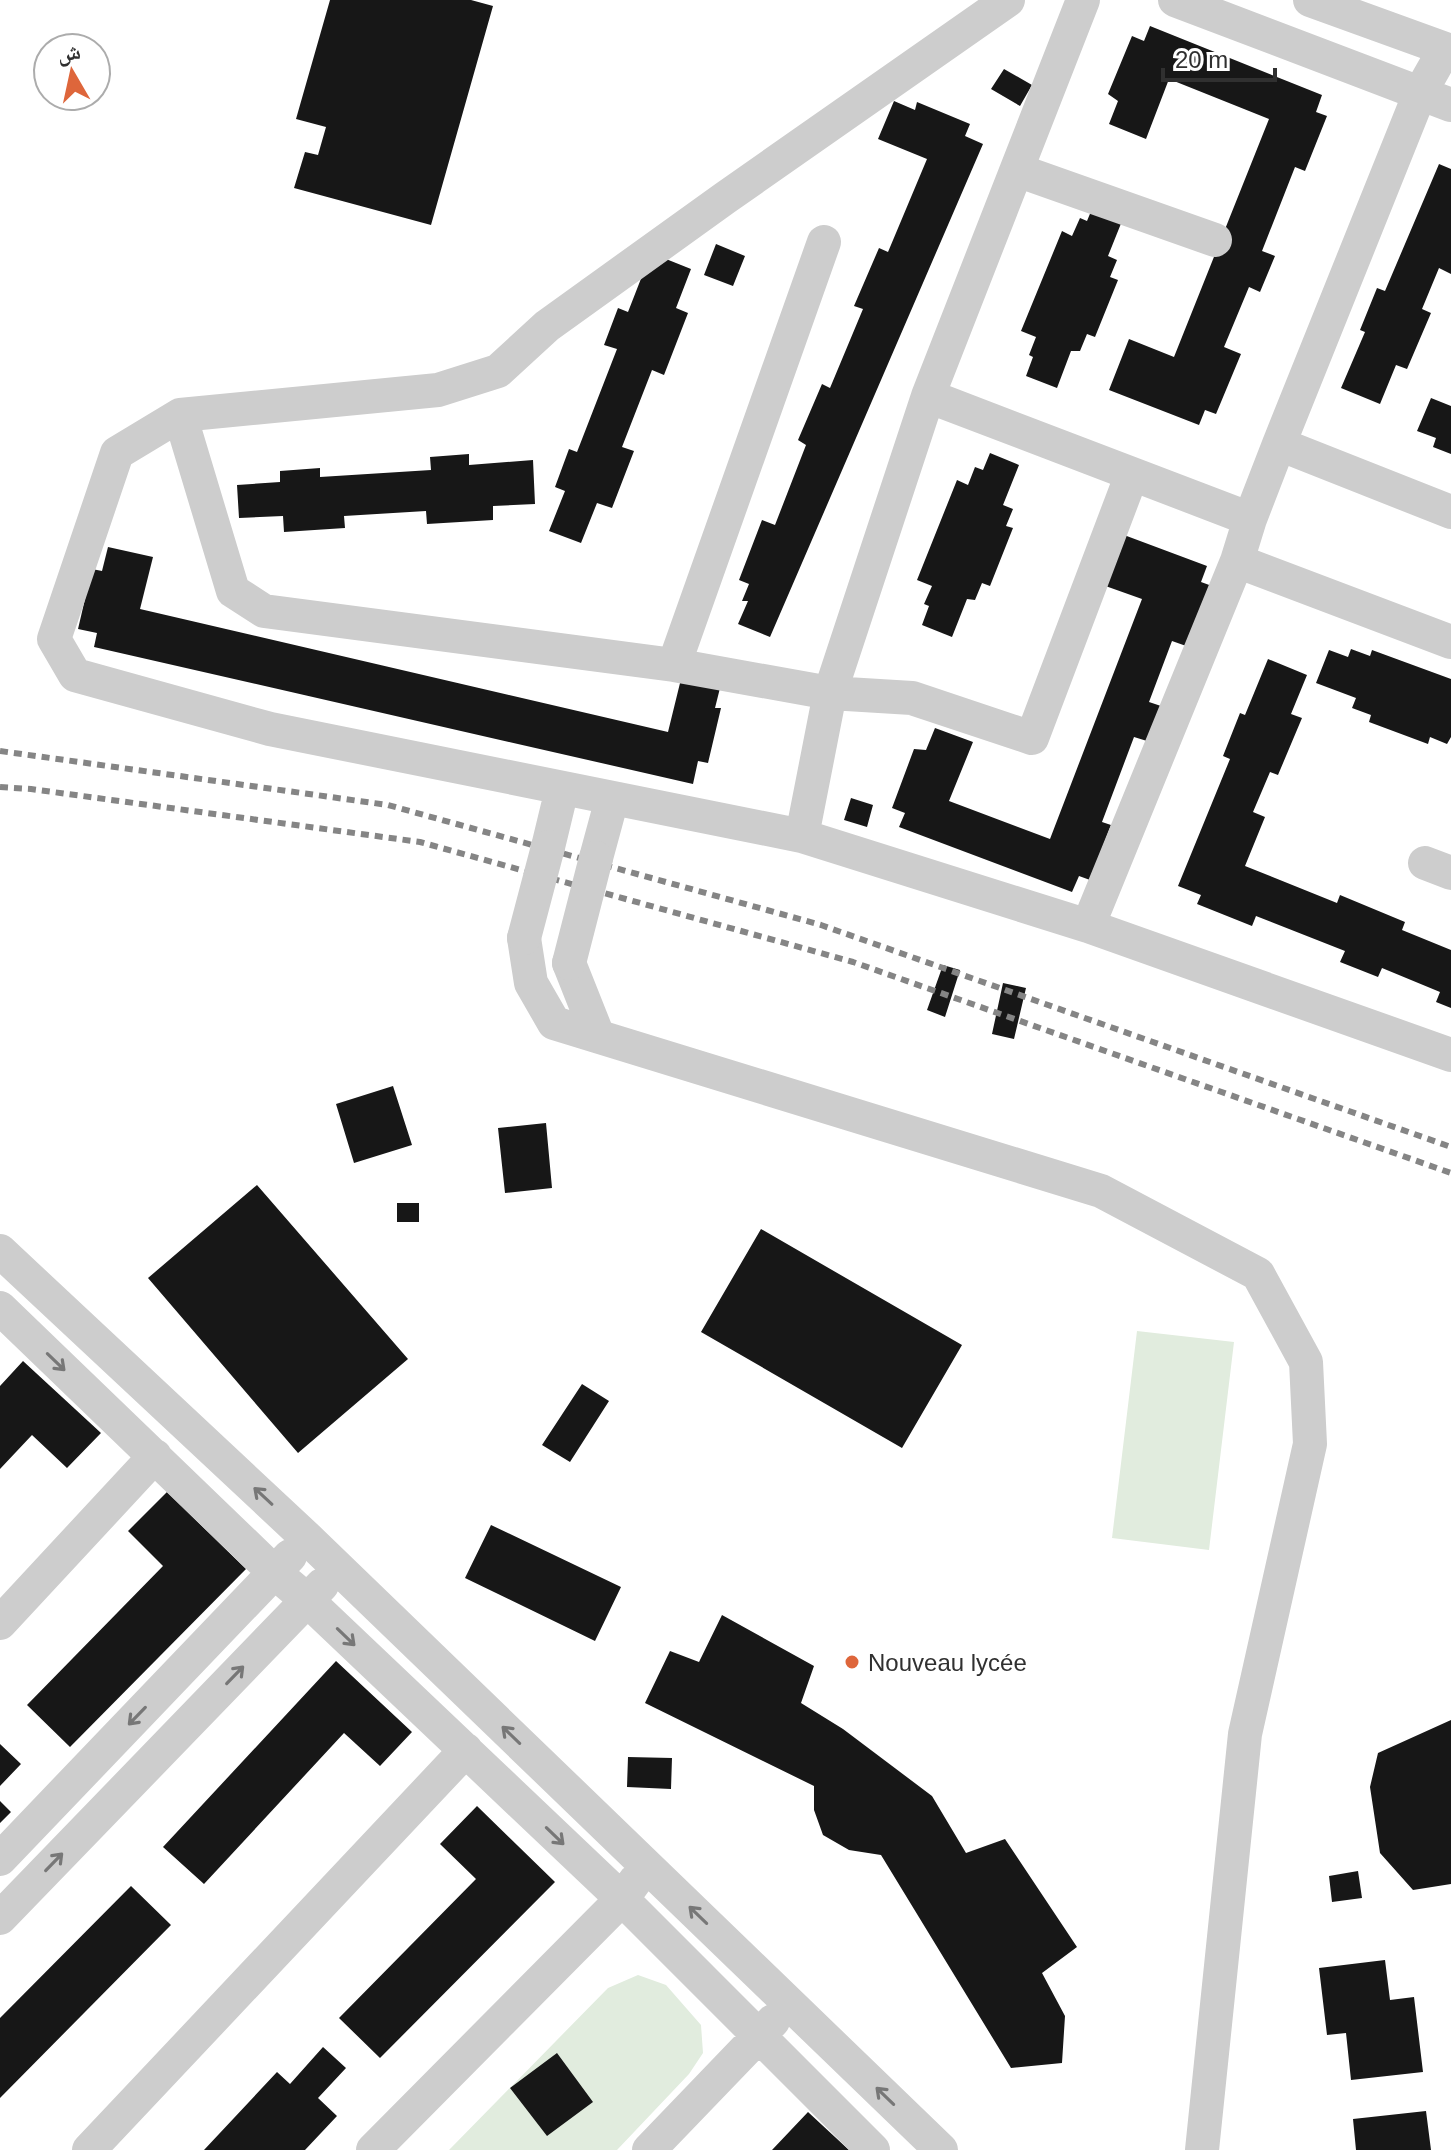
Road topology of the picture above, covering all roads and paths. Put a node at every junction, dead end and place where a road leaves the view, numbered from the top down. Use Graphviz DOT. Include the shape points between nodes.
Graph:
graph roads {
  1 [pos="1008,0"];
  2 [pos="1083,0"];
  3 [pos="1175,0"];
  4 [pos="1310,0"];
  5 [pos="1448,50"];
  6 [pos="1420,93"];
  7 [pos="1451,105"];
  8 [pos="1017,170"];
  9 [pos="1215,240"];
  10 [pos="824,242"];
  11 [pos="928,396"];
  12 [pos="180,415"];
  13 [pos="1279,444"];
  14 [pos="1132,474"];
  15 [pos="1451,512"];
  16 [pos="1250,519"];
  17 [pos="1237,561"];
  18 [pos="1451,642"];
  19 [pos="674,665"];
  20 [pos="830,693"];
  21 [pos="562,789"];
  22 [pos="612,799"];
  23 [pos="802,836"];
  24 [pos="1088,926"];
  25 [pos="598,1036"];
  26 [pos="1451,1055"];
  27 [pos="0,1251"];
  28 [pos="0,1308"];
  29 [pos="155,1456"];
  30 [pos="307,1538"];
  31 [pos="338,1568"];
  32 [pos="274,1572"];
  33 [pos="307,1600"];
  34 [pos="0,1623"];
  35 [pos="466,1750"];
  36 [pos="0,1859"];
  37 [pos="647,1866"];
  38 [pos="622,1899"];
  39 [pos="0,1918"];
  40 [pos="790,2004"];
  41 [pos="759,2036"];
  42 [pos="89,2150"];
  43 [pos="373,2150"];
  44 [pos="649,2150"];
  45 [pos="873,2150"];
  46 [pos="941,2150"];
  47 [pos="1202,2150"];
  1 -- 12 [label="street" via="560,317 498,371 438,390"];
  2 -- 8 [label="street"];
  3 -- 6 [label="street"];
  4 -- 5 [label="street"];
  5 -- 6 [label="street"];
  6 -- 7 [label="street"];
  6 -- 13 [label="street"];
  8 -- 9 [label="street"];
  8 -- 11 [label="street"];
  10 -- 19 [label="street"];
  11 -- 14 [label="street"];
  11 -- 20 [label="street"];
  12 -- 19 [label="street" via="233,591 264,611"];
  12 -- 21 [label="street" via="117,453 54,639 75,675 270,729"];
  13 -- 15 [label="street"];
  13 -- 16 [label="street"];
  14 -- 16 [label="street"];
  14 -- 20 [label="street" via="1032,738 912,698"];
  16 -- 17 [label="street"];
  17 -- 18 [label="street"];
  17 -- 24 [label="street"];
  19 -- 20 [label="street"];
  20 -- 23 [label="street"];
  21 -- 22 [label="street"];
  21 -- 25 [label="street, bridge" via="524,938 531,983 554,1023"];
  22 -- 23 [label="street"];
  22 -- 25 [label="street, bridge" via="569,963"];
  23 -- 24 [label="street"];
  24 -- 26 [label="street"];
  25 -- 47 [label="street" via="1101,1191 1258,1274 1292,1336 1306,1362 1310,1444 1245,1734"];
  30 -- 27 [label="street, one-way"];
  28 -- 29 [label="street, one-way"];
  29 -- 32 [label="street"];
  29 -- 34 [label="street"];
  30 -- 31 [label="street"];
  30 -- 32 [label="street"];
  31 -- 33 [label="street"];
  37 -- 31 [label="street, one-way"];
  32 -- 33 [label="street"];
  32 -- 36 [label="street, one-way"];
  33 -- 35 [label="street, one-way"];
  39 -- 33 [label="street, one-way"];
  35 -- 38 [label="street, one-way"];
  35 -- 42 [label="street"];
  37 -- 38 [label="street"];
  40 -- 37 [label="street, one-way"];
  38 -- 41 [label="street"];
  38 -- 43 [label="street"];
  40 -- 41 [label="street"];
  46 -- 40 [label="street, one-way"];
  41 -- 44 [label="street"];
  41 -- 45 [label="street"];
}
